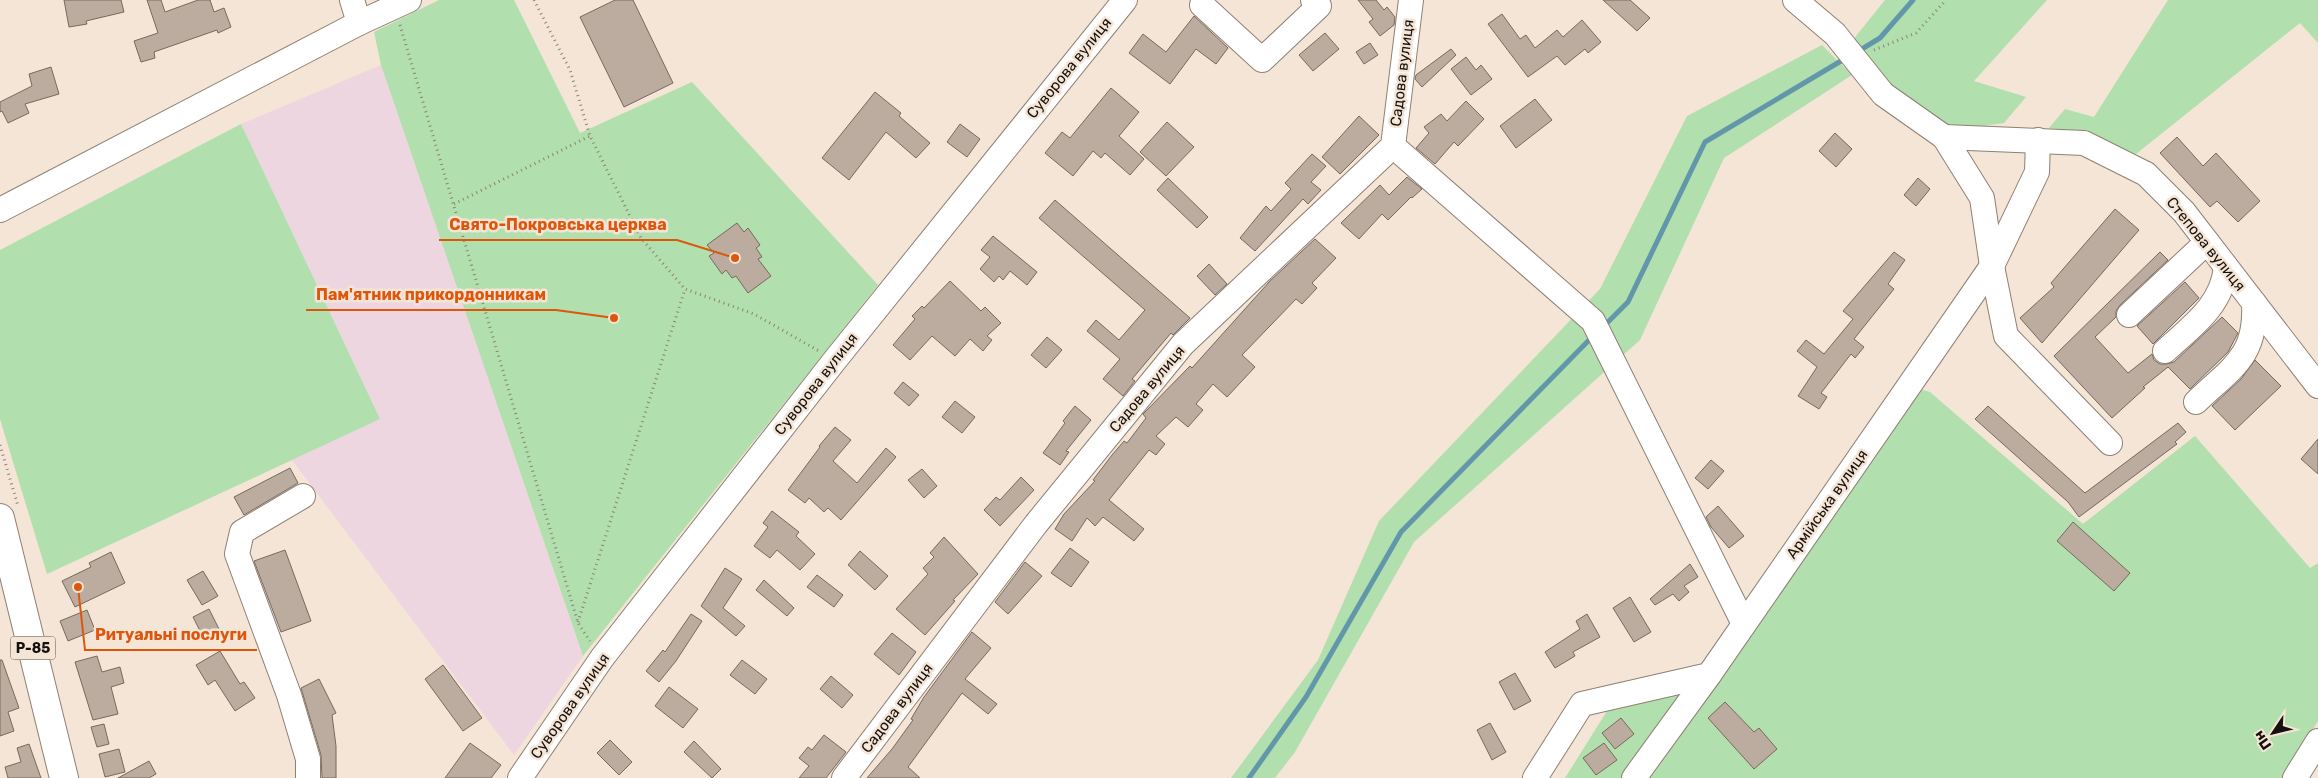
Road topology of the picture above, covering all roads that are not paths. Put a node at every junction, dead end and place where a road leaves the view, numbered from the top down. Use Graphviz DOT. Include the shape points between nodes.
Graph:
graph roads {
  1 [pos="352,0"];
  2 [pos="1124,0"];
  3 [pos="1313,0"];
  4 [pos="1411,0"];
  5 [pos="1794,0"];
  6 [pos="402,3"];
  7 [pos="1202,5"];
  8 [pos="359,23"];
  9 [pos="1944,137"];
  10 [pos="2038,140"];
  11 [pos="1393,146"];
  12 [pos="0,210"];
  13 [pos="2207,242"];
  14 [pos="1992,266"];
  15 [pos="2226,267"];
  16 [pos="2254,303"];
  17 [pos="2129,315"];
  18 [pos="2165,351"];
  19 [pos="2318,386"];
  20 [pos="2196,402"];
  21 [pos="2110,443"];
  22 [pos="303,496"];
  23 [pos="0,518"];
  24 [pos="5,557"];
  25 [pos="1744,624"];
  26 [pos="1709,674"];
  27 [pos="2318,741"];
  28 [pos="64,778"];
  29 [pos="308,778"];
  30 [pos="520,778"];
  31 [pos="844,778"];
  32 [pos="1535,778"];
  33 [pos="1634,778"];
  34 [pos="2295,778"];
  1 -- 8 [label="street"];
  2 -- 30 [label="street, Суворова вулиця" via="835,360 602,658"];
  3 -- 7 [label="street" via="1318,6 1262,60"];
  4 -- 11 [label="street, Садова вулиця"];
  5 -- 9 [label="street" via="1835,34 1884,94"];
  6 -- 8 [label="street"];
  8 -- 12 [label="street"];
  9 -- 10 [label="street, Степова вулиця"];
  9 -- 14 [label="street" via="1982,198"];
  10 -- 13 [label="street, Степова вулиця" via="2084,143 2146,174 2184,212"];
  10 -- 14 [label="street, Армійська вулиця" via="2037,172"];
  11 -- 25 [label="street" via="1593,321"];
  11 -- 31 [label="street, Садова вулиця" via="1183,344 1036,524"];
  13 -- 15 [label="street, Степова вулиця"];
  13 -- 17 [label="street"];
  14 -- 21 [label="street" via="2006,336"];
  14 -- 25 [label="street, Армійська вулиця"];
  15 -- 16 [label="street, Степова вулиця"];
  15 -- 18 [label="street" via="2214,304"];
  16 -- 19 [label="street, Степова вулиця"];
  16 -- 20 [label="street" via="2254,328 2245,355"];
  22 -- 29 [label="street" via="242,532 237,554 289,695 308,759"];
  23 -- 24 [label="main road, Р-85"];
  24 -- 28 [label="main road, Р-85"];
  25 -- 26 [label="street, Армійська вулиця"];
  26 -- 32 [label="street" via="1582,704"];
  26 -- 33 [label="street, Армійська вулиця"];
  27 -- 34 [label="street"];
}
